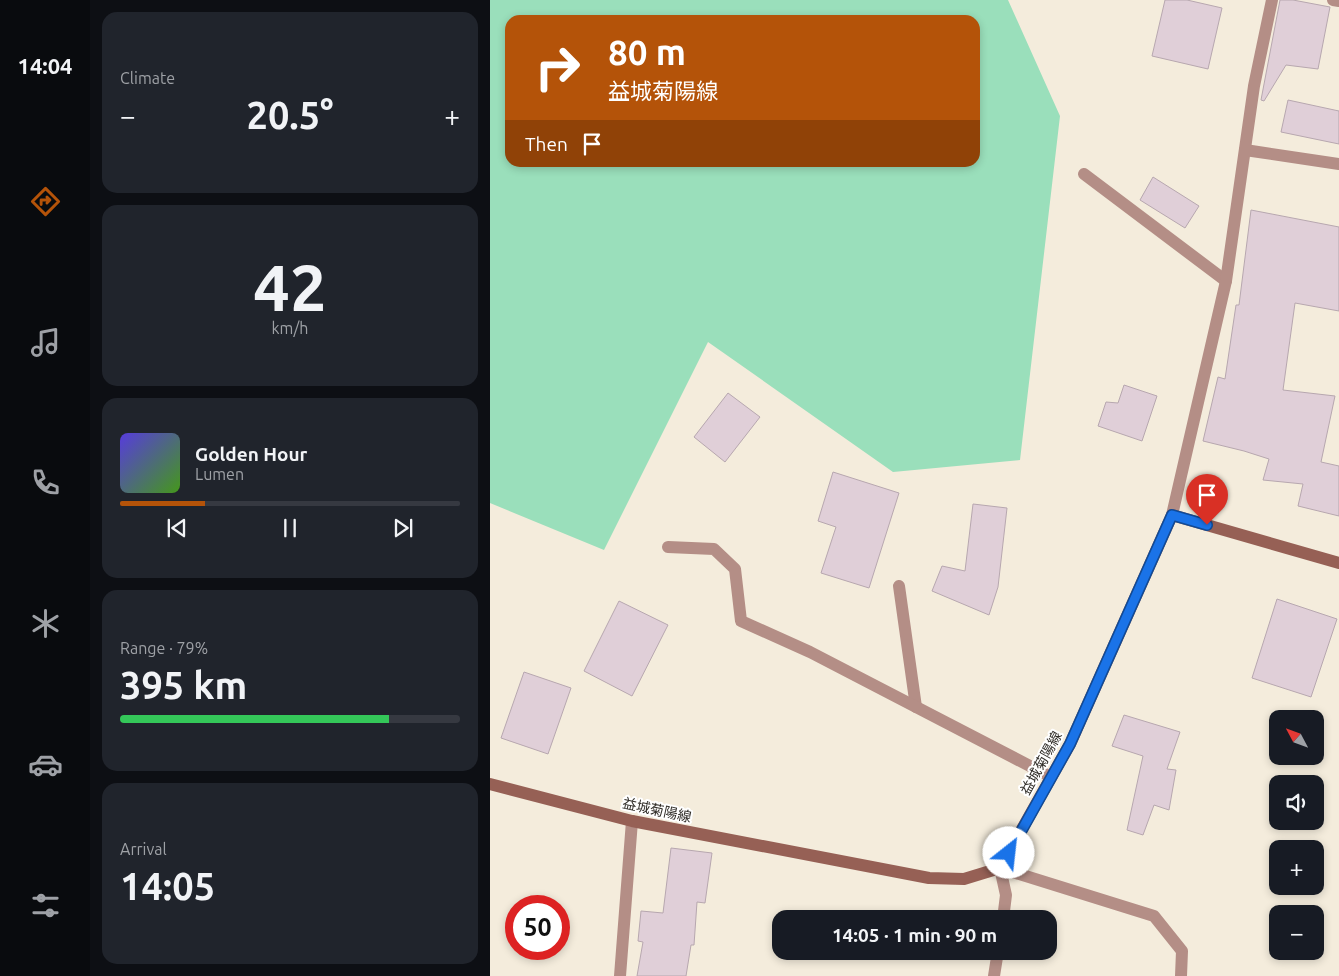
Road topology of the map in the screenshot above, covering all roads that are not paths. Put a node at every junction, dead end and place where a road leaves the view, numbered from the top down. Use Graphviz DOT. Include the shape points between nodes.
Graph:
graph roads {
  1 [pos="1272,0"];
  2 [pos="1333,0"];
  3 [pos="1339,1"];
  4 [pos="1245,150"];
  5 [pos="1339,164"];
  6 [pos="1084,174"];
  7 [pos="1226,281"];
  8 [pos="1172,515"];
  9 [pos="668,547"];
  10 [pos="1339,563"];
  11 [pos="899,586"];
  12 [pos="916,708"];
  13 [pos="1051,777"];
  14 [pos="490,784"];
  15 [pos="632,821"];
  16 [pos="1000,868"];
  17 [pos="1004,910"];
  18 [pos="997,960"];
  19 [pos="620,976"];
  20 [pos="994,976"];
  21 [pos="1181,976"];
  1 -- 4 [label="street"];
  2 -- 3 [label="street"];
  4 -- 5 [label="street"];
  4 -- 7 [label="street"];
  6 -- 7 [label="street"];
  7 -- 8 [label="street"];
  8 -- 10 [label="main road"];
  8 -- 13 [label="main road, 益城菊陽線" via="1070,744"];
  9 -- 12 [label="street" via="714,549 735,569 741,621 810,652"];
  11 -- 12 [label="street"];
  12 -- 13 [label="street"];
  13 -- 16 [label="main road, 益城菊陽線"];
  14 -- 15 [label="main road, 益城菊陽線"];
  15 -- 16 [label="main road, 益城菊陽線" via="929,878 964,879"];
  15 -- 19 [label="street"];
  16 -- 17 [label="street" via="1006,895"];
  16 -- 21 [label="street" via="1154,916 1182,950"];
  18 -- 20 [label="street"];
}
